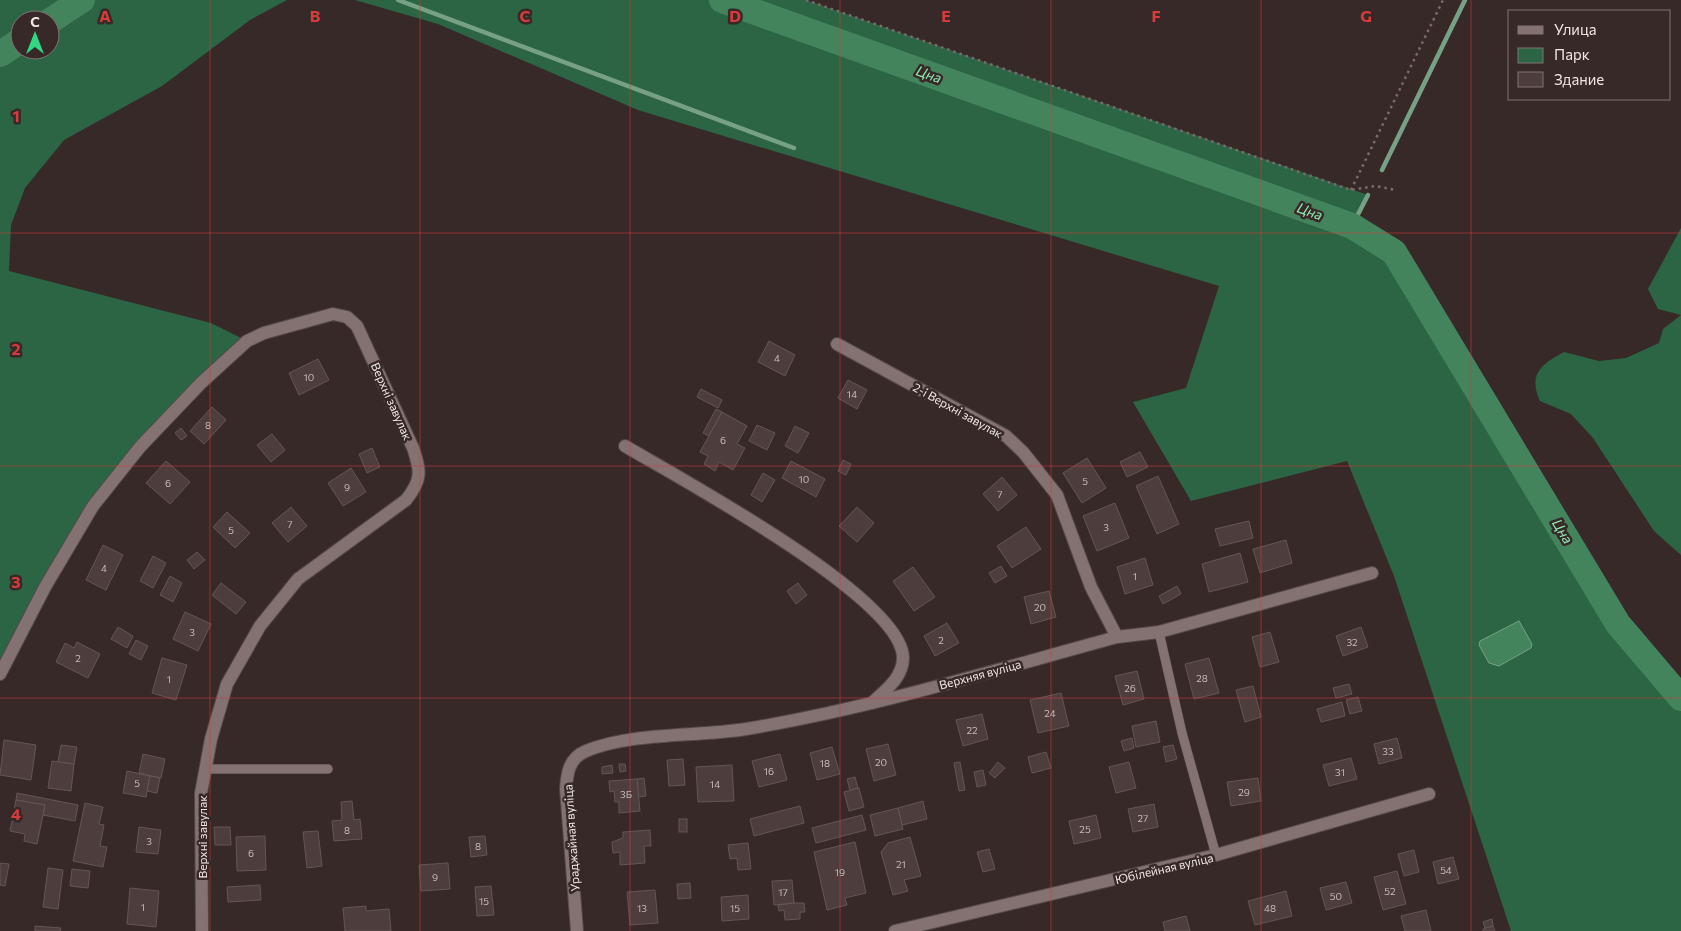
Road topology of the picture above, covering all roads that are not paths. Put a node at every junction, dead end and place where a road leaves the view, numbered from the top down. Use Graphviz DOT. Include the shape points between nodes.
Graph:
graph roads {
  1 [pos="837,344"];
  2 [pos="625,446"];
  3 [pos="1372,574"];
  4 [pos="1159,632"];
  5 [pos="1117,637"];
  6 [pos="0,674"];
  7 [pos="872,703"];
  8 [pos="584,752"];
  9 [pos="328,768"];
  10 [pos="205,770"];
  11 [pos="1429,794"];
  12 [pos="1216,855"];
  13 [pos="202,931"];
  14 [pos="577,931"];
  15 [pos="895,931"];
  1 -- 5 [label="street, 2-і Верхні завулак" via="1006,436 1023,452 1057,494 1091,587"];
  2 -- 7 [label="street" via="776,535 849,589 884,621 900,646 903,659 895,680"];
  3 -- 4 [label="street, Верхняя вуліца"];
  4 -- 5 [label="street, Верхняя вуліца"];
  4 -- 12 [label="lane" via="1182,733"];
  5 -- 7 [label="street, Верхняя вуліца"];
  6 -- 10 [label="street, Верхні завулак" via="92,506 140,447 201,383 247,341 264,333 333,314 346,316 357,326 413,448 419,466 416,488 406,500 298,580 260,626 227,684"];
  7 -- 8 [label="street, Верхняя вуліца" via="745,729 609,744"];
  8 -- 14 [label="street, Ураджайная вуліца" via="574,759 568,770 566,788"];
  9 -- 10 [label="lane"];
  10 -- 13 [label="street, Верхні завулак" via="201,793"];
  11 -- 12 [label="street, Юбілейная вуліца"];
  12 -- 15 [label="street, Юбілейная вуліца"];
}
